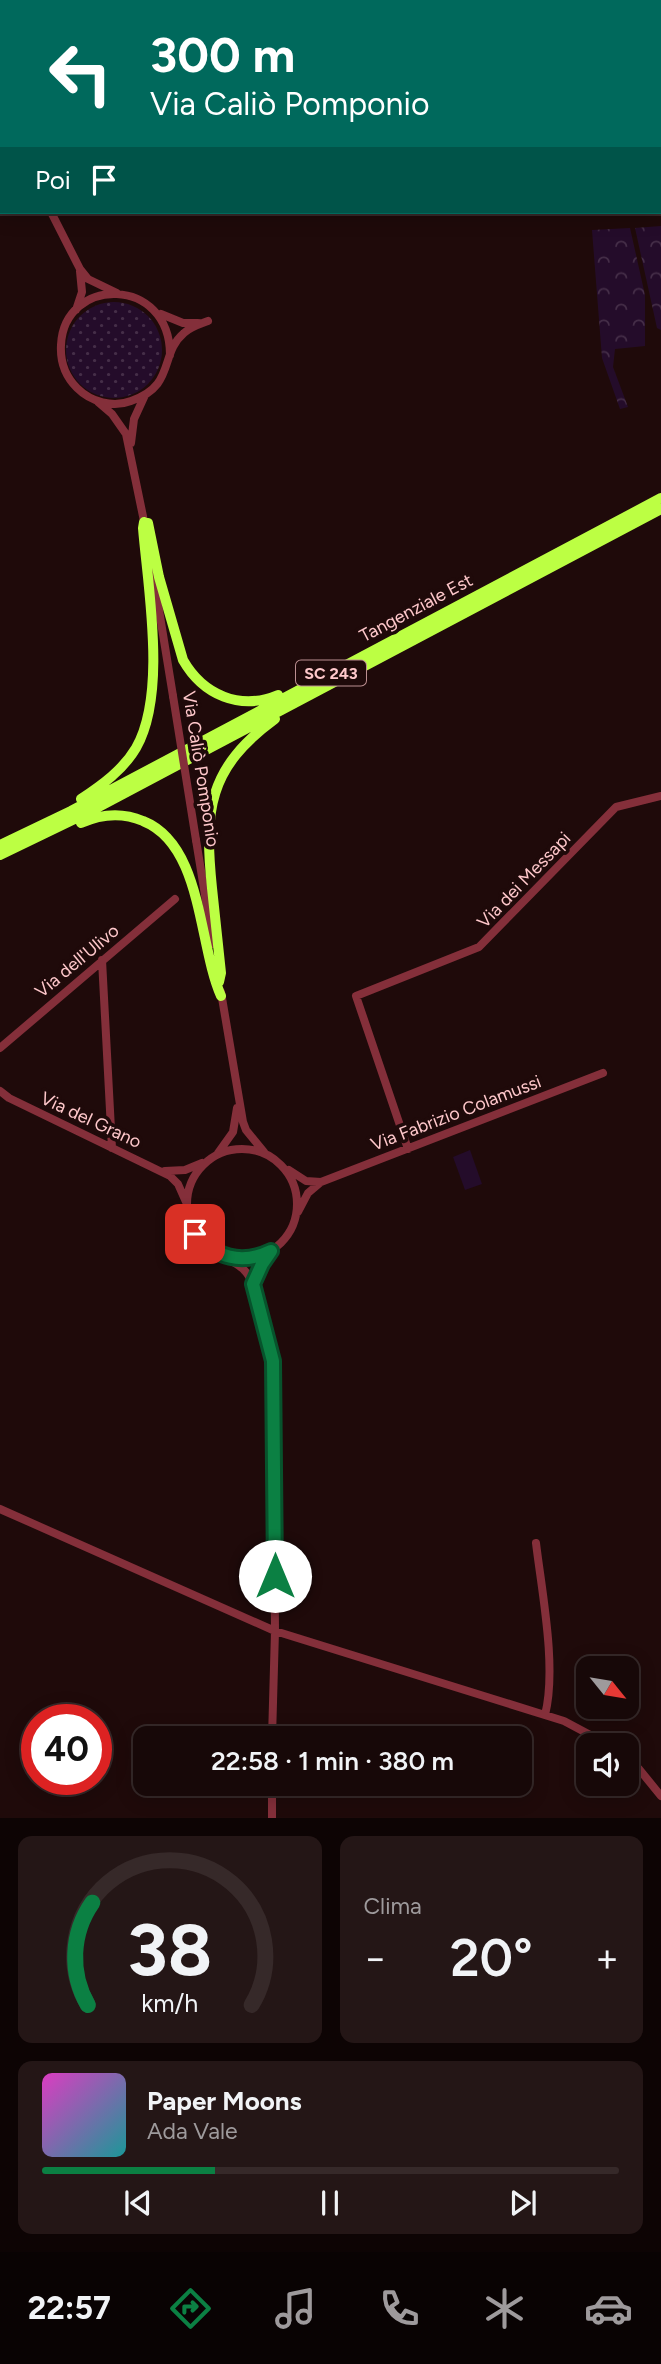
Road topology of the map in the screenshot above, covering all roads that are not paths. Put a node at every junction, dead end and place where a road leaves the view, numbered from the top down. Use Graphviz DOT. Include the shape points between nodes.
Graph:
graph roads {
  1 [pos="52,214"];
  2 [pos="80,269"];
  3 [pos="119,293"];
  4 [pos="155,310"];
  5 [pos="75,312"];
  6 [pos="170,355"];
  7 [pos="145,395"];
  8 [pos="95,400"];
  9 [pos="131,449"];
  10 [pos="661,498"];
  11 [pos="661,509"];
  12 [pos="144,519"];
  13 [pos="360,658"];
  14 [pos="349,674"];
  15 [pos="661,796"];
  16 [pos="17,837"];
  17 [pos="2,850"];
  18 [pos="175,899"];
  19 [pos="102,960"];
  20 [pos="219,982"];
  21 [pos="221,996"];
  22 [pos="0,1048"];
  23 [pos="603,1073"];
  24 [pos="0,1091"];
  25 [pos="237,1095"];
  26 [pos="113,1148"];
  27 [pos="408,1149"];
  28 [pos="218,1153"];
  29 [pos="266,1154"];
  30 [pos="209,1159"];
  31 [pos="281,1164"];
  32 [pos="159,1169"];
  33 [pos="321,1182"];
  34 [pos="186,1202"];
  35 [pos="295,1218"];
  36 [pos="271,1251"];
  37 [pos="217,1254"];
  38 [pos="254,1290"];
  39 [pos="0,1509"];
  40 [pos="536,1543"];
  41 [pos="275,1631"];
  42 [pos="545,1715"];
  43 [pos="272,1726"];
  44 [pos="586,1733"];
  45 [pos="639,1769"];
  46 [pos="272,1796"];
  47 [pos="661,1796"];
  48 [pos="272,1818"];
  1 -- 2 [label="street"];
  2 -- 3 [label="street" via="88,279"];
  2 -- 5 [label="street, Via Caliò Pomponio" via="82,292"];
  3 -- 4 [label="street"];
  3 -- 5 [label="street" via="95,298"];
  4 -- 6 [label="street" via="168,331"];
  4 -- 6 [label="street, Via Caliò Pomponio" via="183,323 208,321 183,333"];
  5 -- 8 [label="street, Via Caliò Pomponio" via="61,339 62,361 71,382"];
  6 -- 7 [label="street, Via Caliò Pomponio" via="162,378"];
  7 -- 8 [label="street" via="112,404"];
  7 -- 9 [label="street, Via Caliò Pomponio" via="134,419"];
  8 -- 9 [label="street, Via Caliò Pomponio" via="119,422"];
  9 -- 12 [label="street, Via Caliò Pomponio"];
  10 -- 13 [label="highway, Tangenziale Est / SC 243"];
  11 -- 14 [label="highway, Tangenziale Est / SC 243"];
  12 -- 13 [label="highway" via="183,660 208,689 229,700 258,701"];
  12 -- 16 [label="highway" via="154,681 144,731 125,763 102,785"];
  12 -- 20 [label="street, Via Caliò Pomponio, bridge"];
  13 -- 16 [label="highway, Tangenziale Est / SC 243"];
  14 -- 17 [label="highway, Tangenziale Est / SC 243" via="89,812"];
  14 -- 20 [label="highway" via="263,728 222,776 208,825"];
  15 -- 27 [label="street, Via dei Messapi" via="616,807 479,947 356,996"];
  16 -- 17 [label="highway, Tangenziale Est / SC 243"];
  17 -- 21 [label="highway" via="17,851 101,816 137,818 159,829 182,860"];
  18 -- 19 [label="street, Via dell'Ulivo"];
  19 -- 22 [label="street, Via dell'Ulivo"];
  19 -- 26 [label="street"];
  20 -- 21 [label="street, Via Caliò Pomponio"];
  21 -- 25 [label="street, Via Caliò Pomponio"];
  23 -- 27 [label="street, Via Fabrizio Colamussi"];
  24 -- 26 [label="street, Via del Grano"];
  25 -- 28 [label="street, Via Caliò Pomponio" via="233,1132"];
  25 -- 29 [label="street, Via Caliò Pomponio" via="247,1130"];
  26 -- 32 [label="street, Via del Grano"];
  27 -- 33 [label="street, Via Fabrizio Colamussi"];
  28 -- 29 [label="street, Via Caliò Pomponio" via="241,1148"];
  28 -- 30 [label="street, Via Caliò Pomponio"];
  29 -- 31 [label="street, Via Caliò Pomponio"];
  30 -- 32 [label="street" via="185,1171"];
  30 -- 34 [label="street, Via Caliò Pomponio" via="193,1178"];
  31 -- 33 [label="street, Via Caliò Pomponio" via="301,1178"];
  31 -- 35 [label="street" via="296,1195"];
  32 -- 34 [label="street" via="176,1180"];
  33 -- 35 [label="street" via="308,1193"];
  34 -- 37 [label="street" via="195,1234"];
  35 -- 36 [label="street" via="283,1241"];
  36 -- 37 [label="street" via="245,1259"];
  36 -- 38 [label="street" via="257,1273"];
  37 -- 38 [label="street" via="244,1269"];
  38 -- 41 [label="street" via="273,1361"];
  39 -- 41 [label="street"];
  40 -- 42 [label="street" via="550,1663"];
  41 -- 42 [label="street"];
  41 -- 43 [label="street"];
  42 -- 44 [label="street"];
  45 -- 47 [label="street"];
  46 -- 48 [label="street"];
}
